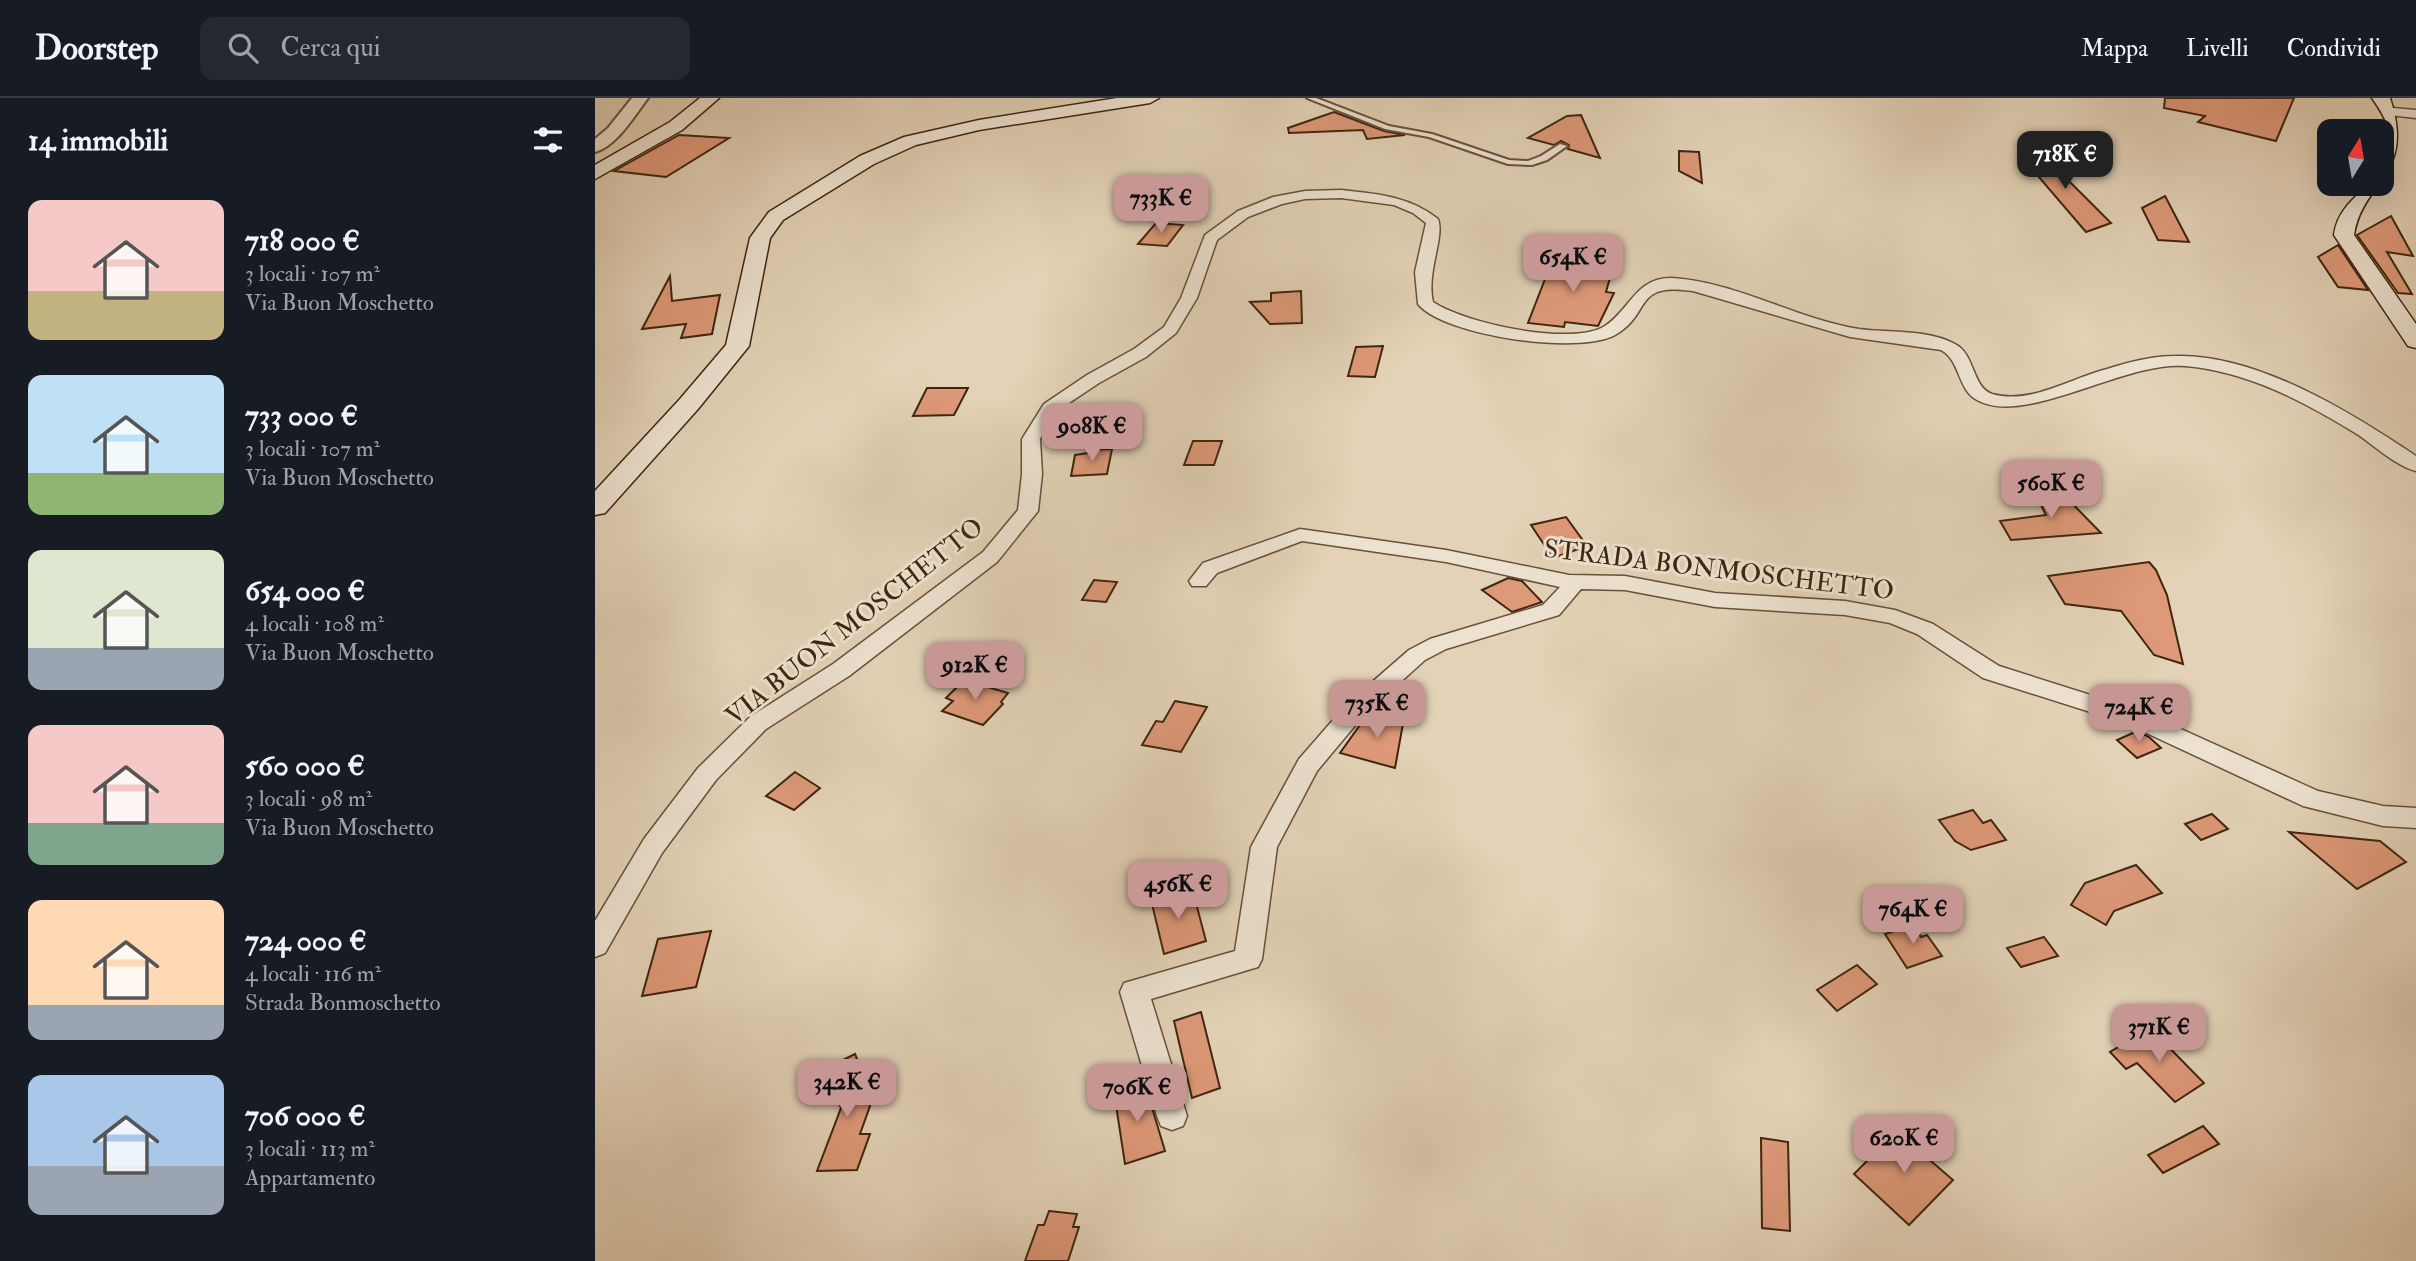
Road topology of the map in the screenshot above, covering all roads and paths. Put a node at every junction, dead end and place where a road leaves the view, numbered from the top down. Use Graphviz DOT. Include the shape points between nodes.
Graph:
graph roads {
  1 [pos="640,98"];
  2 [pos="710,98"];
  3 [pos="1150,98"];
  4 [pos="1310,98"];
  5 [pos="2387,105"];
  6 [pos="2416,114"];
  7 [pos="2394,122"];
  8 [pos="1563,146"];
  9 [pos="595,147"];
  10 [pos="2394,169"];
  11 [pos="595,173"];
  12 [pos="2368,196"];
  13 [pos="2416,341"];
  14 [pos="2416,465"];
  15 [pos="595,507"];
  16 [pos="1199,581"];
  17 [pos="1576,582"];
  18 [pos="2416,818"];
  19 [pos="595,945"];
  20 [pos="1172,1116"];
  1 -- 9 [label="street"];
  2 -- 11 [label="main road" via="676,126"];
  3 -- 15 [label="main road" via="979,125 910,141 867,160 776,216 760,238 737,346"];
  4 -- 8 [label="lane" via="1387,128 1430,135 1508,162 1529,163"];
  5 -- 6 [label="street"];
  7 -- 10 [label="main road" via="2401,140"];
  12 -- 13 [label="main road" via="2349,214 2344,235"];
  14 -- 19 [label="street, VIA BUON MOSCHETTO" via="2361,427 2288,390 2184,360 2095,377 2016,403 1984,397 1971,382 1962,356 1946,346 1851,333 1669,283 1656,284 1644,293 1609,331 1577,341 1447,317 1426,304 1420,286 1433,222 1418,210 1397,201 1341,194 1278,200 1243,214 1210,238 1189,298 1170,330 1050,408 1031,439 1028,511 990,557 841,670 758,723 707,774 653,846"];
  16 -- 17 [label="street, STRADA BONMOSCHETTO" via="1210,568 1300,535 1446,555"];
  17 -- 18 [label="street, STRADA BONMOSCHETTO" via="1625,583 1715,600 1845,608 1895,617 1926,629 1991,672 2108,707 2312,799 2383,816"];
  17 -- 20 [label="street" via="1551,610 1438,644 1390,676 1329,740 1292,791 1264,847 1248,958 1134,992"];
}
